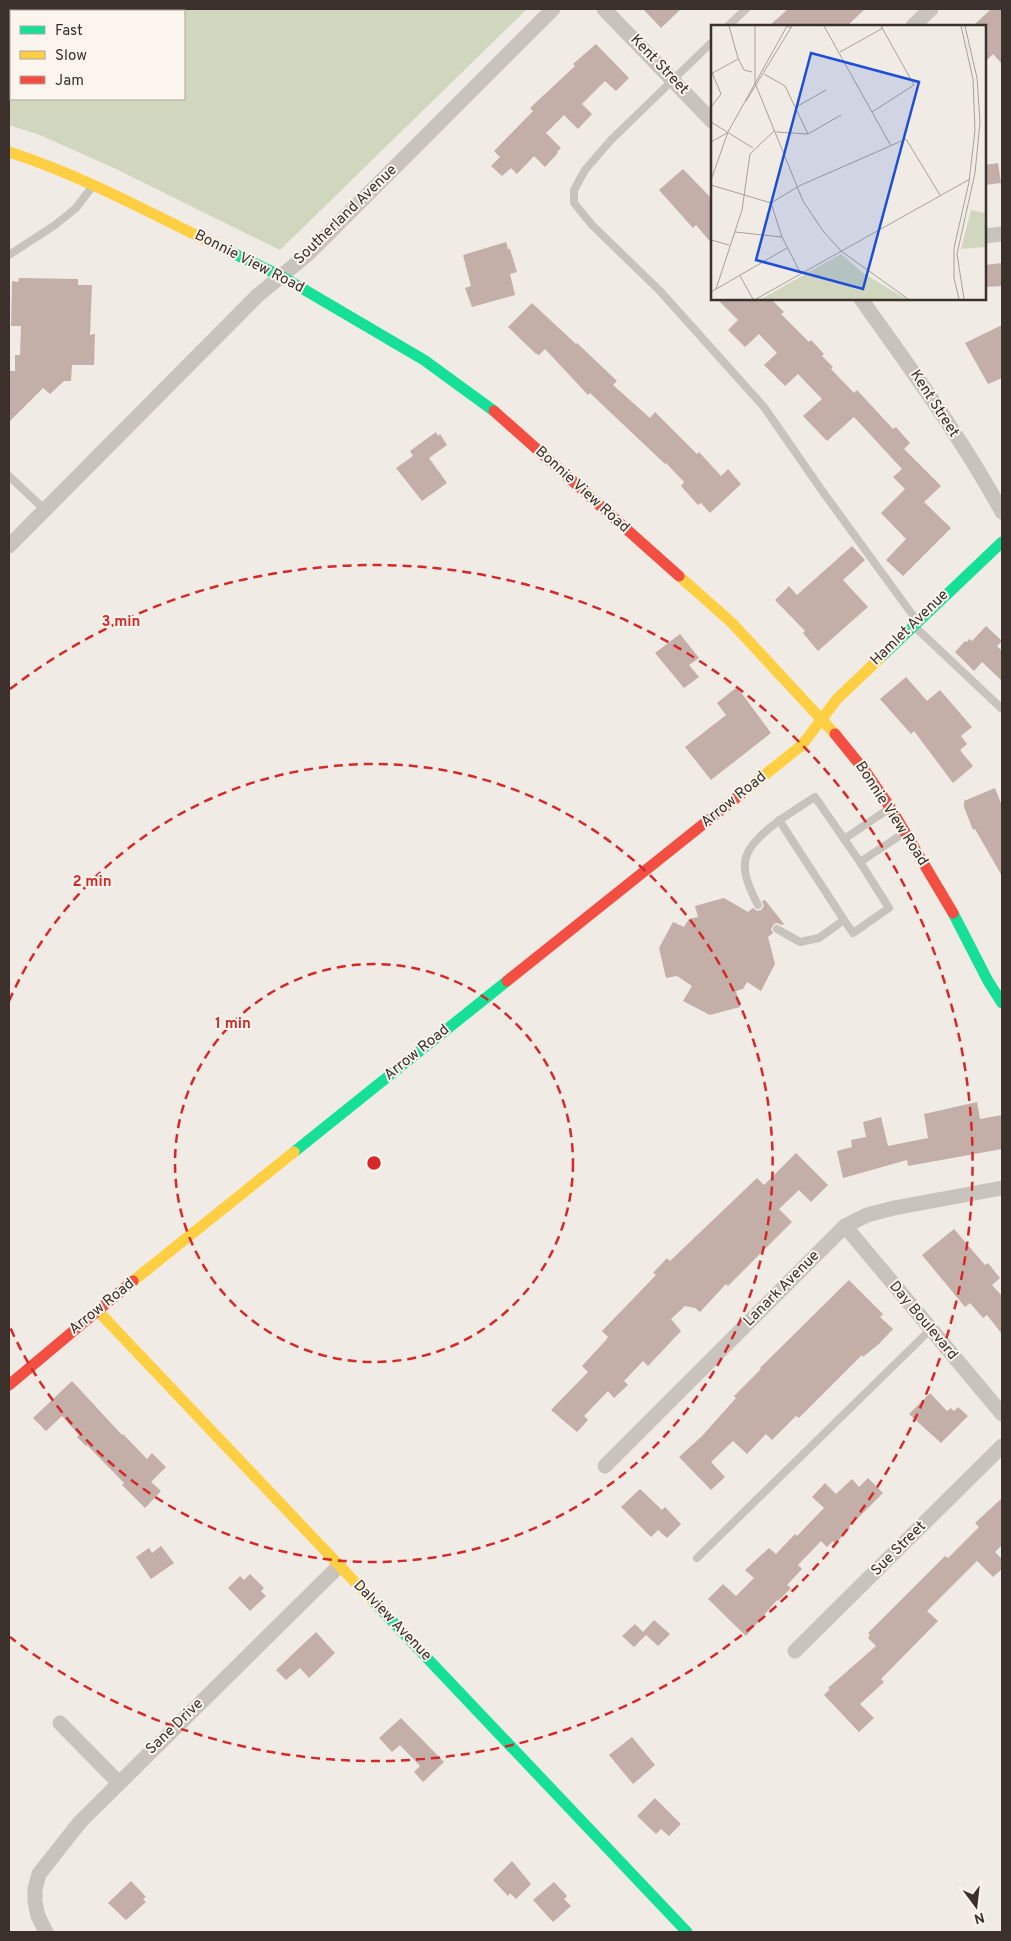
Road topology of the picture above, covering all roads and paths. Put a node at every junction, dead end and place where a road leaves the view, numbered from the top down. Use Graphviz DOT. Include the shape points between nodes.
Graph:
graph roads {
  1 [pos="553,9"];
  2 [pos="604,9"];
  3 [pos="746,9"];
  4 [pos="931,9"];
  5 [pos="729,25"];
  6 [pos="914,25"];
  7 [pos="711,43"];
  8 [pos="674,79"];
  9 [pos="711,120"];
  10 [pos="9,152"];
  11 [pos="93,185"];
  12 [pos="1002,234"];
  13 [pos="986,236"];
  14 [pos="9,255"];
  15 [pos="281,276"];
  16 [pos="862,300"];
  17 [pos="9,476"];
  18 [pos="45,510"];
  19 [pos="1002,512"];
  20 [pos="1002,542"];
  21 [pos="9,546"];
  22 [pos="915,623"];
  23 [pos="1001,708"];
  24 [pos="821,718"];
  25 [pos="890,807"];
  26 [pos="779,820"];
  27 [pos="906,831"];
  28 [pos="844,839"];
  29 [pos="860,862"];
  30 [pos="758,904"];
  31 [pos="844,920"];
  32 [pos="777,929"];
  33 [pos="1002,1003"];
  34 [pos="1002,1188"];
  35 [pos="845,1226"];
  36 [pos="97,1310"];
  37 [pos="930,1330"];
  38 [pos="9,1385"];
  39 [pos="1002,1414"];
  40 [pos="1002,1446"];
  41 [pos="605,1466"];
  42 [pos="697,1558"];
  43 [pos="339,1566"];
  44 [pos="795,1651"];
  45 [pos="60,1723"];
  46 [pos="118,1782"];
  47 [pos="46,1932"];
  48 [pos="687,1932"];
  1 -- 15 [label="street, Southerland Avenue"];
  2 -- 8 [label="street, Kent Street"];
  3 -- 5 [label="lane"];
  4 -- 6 [label="street"];
  7 -- 8 [label="lane"];
  8 -- 9 [label="street, Kent Street"];
  8 -- 22 [label="lane" via="585,170 574,190 574,203 592,225 660,291 764,406"];
  10 -- 11 [label="street, Bonnie View Road"];
  11 -- 14 [label="lane" via="76,208"];
  11 -- 15 [label="street, Bonnie View Road"];
  12 -- 13 [label="street"];
  15 -- 18 [label="street, Southerland Avenue" via="257,296"];
  15 -- 24 [label="street, Bonnie View Road" via="424,360 492,409 732,623"];
  16 -- 19 [label="street, Kent Street" via="919,380"];
  17 -- 18 [label="lane"];
  18 -- 21 [label="street, Southerland Avenue"];
  20 -- 22 [label="street, Hamlet Avenue"];
  22 -- 23 [label="lane"];
  22 -- 24 [label="street, Hamlet Avenue"];
  24 -- 25 [label="street, Bonnie View Road"];
  24 -- 36 [label="street, Arrow Road" via="802,745"];
  25 -- 27 [label="street, Bonnie View Road"];
  25 -- 28 [label="lane"];
  26 -- 28 [label="lane" via="815,797"];
  26 -- 30 [label="lane" via="750,847 744,864 750,890"];
  26 -- 31 [label="lane"];
  27 -- 29 [label="lane"];
  27 -- 33 [label="street, Bonnie View Road"];
  28 -- 29 [label="lane"];
  29 -- 31 [label="lane" via="889,908 853,933"];
  31 -- 32 [label="lane" via="819,938 800,942"];
  34 -- 35 [label="street, Lanark Avenue" via="894,1208 867,1215"];
  35 -- 37 [label="street, Day Boulevard"];
  35 -- 41 [label="street, Lanark Avenue"];
  36 -- 38 [label="street, Arrow Road"];
  36 -- 43 [label="street, Dalview Avenue"];
  37 -- 39 [label="street, Day Boulevard"];
  37 -- 42 [label="lane"];
  40 -- 44 [label="street, Sue Street"];
  43 -- 46 [label="street, Sane Drive"];
  43 -- 48 [label="street, Dalview Avenue"];
  45 -- 46 [label="street"];
  46 -- 47 [label="street, Sane Drive" via="80,1822 39,1874 35,1902"];
}
